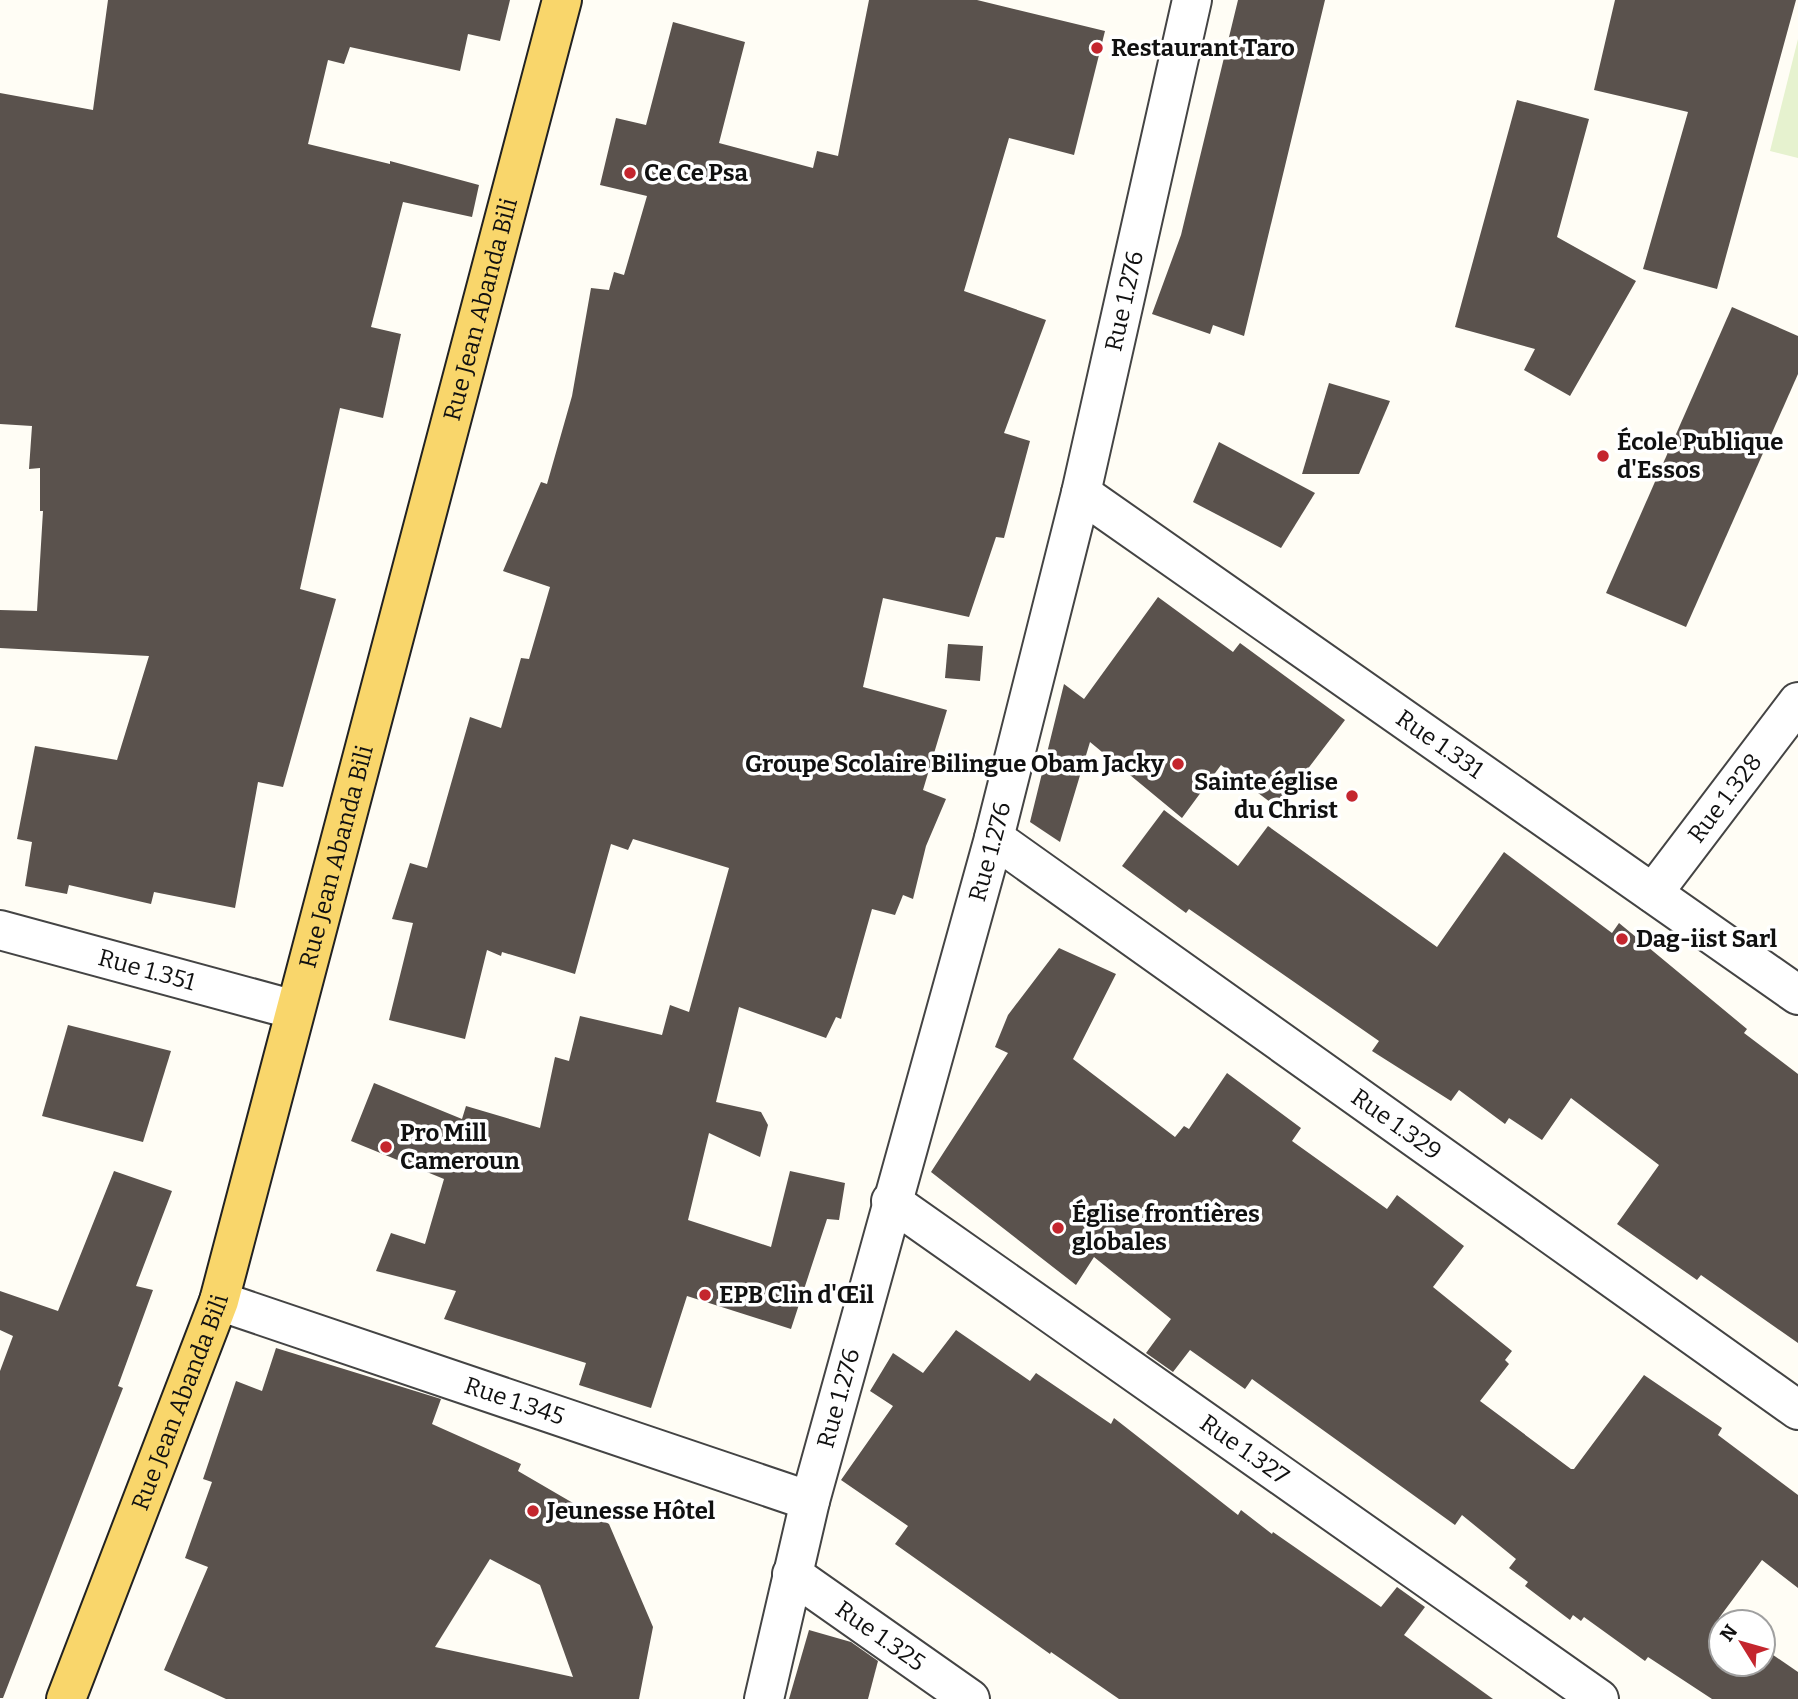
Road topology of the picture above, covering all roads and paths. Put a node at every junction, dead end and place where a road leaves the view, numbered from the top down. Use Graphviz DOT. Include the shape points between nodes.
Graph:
graph roads {
  1 [pos="562,0"];
  2 [pos="1192,0"];
  3 [pos="1081,493"];
  4 [pos="1798,702"];
  5 [pos="994,838"];
  6 [pos="1653,893"];
  7 [pos="0,930"];
  8 [pos="1798,995"];
  9 [pos="295,1010"];
  10 [pos="891,1201"];
  11 [pos="219,1301"];
  12 [pos="1798,1410"];
  13 [pos="810,1501"];
  14 [pos="792,1574"];
  15 [pos="65,1699"];
  16 [pos="764,1699"];
  17 [pos="970,1699"];
  18 [pos="1599,1699"];
  1 -- 9 [label="main road, Rue Jean Abanda Bili"];
  2 -- 3 [label="street, Rue 1.276"];
  3 -- 5 [label="street, Rue 1.276"];
  3 -- 6 [label="street, Rue 1.331"];
  4 -- 6 [label="street, Rue 1.328"];
  5 -- 10 [label="street, Rue 1.276"];
  5 -- 12 [label="street, Rue 1.329"];
  6 -- 8 [label="street, Rue 1.331"];
  7 -- 9 [label="street, Rue 1.351"];
  9 -- 11 [label="main road, Rue Jean Abanda Bili"];
  10 -- 13 [label="street, Rue 1.276"];
  10 -- 18 [label="street, Rue 1.327"];
  11 -- 13 [label="street, Rue 1.345"];
  11 -- 15 [label="main road, Rue Jean Abanda Bili"];
  13 -- 14 [label="street, Rue 1.276"];
  14 -- 16 [label="street, Rue 1.276"];
  14 -- 17 [label="street, Rue 1.325"];
}
